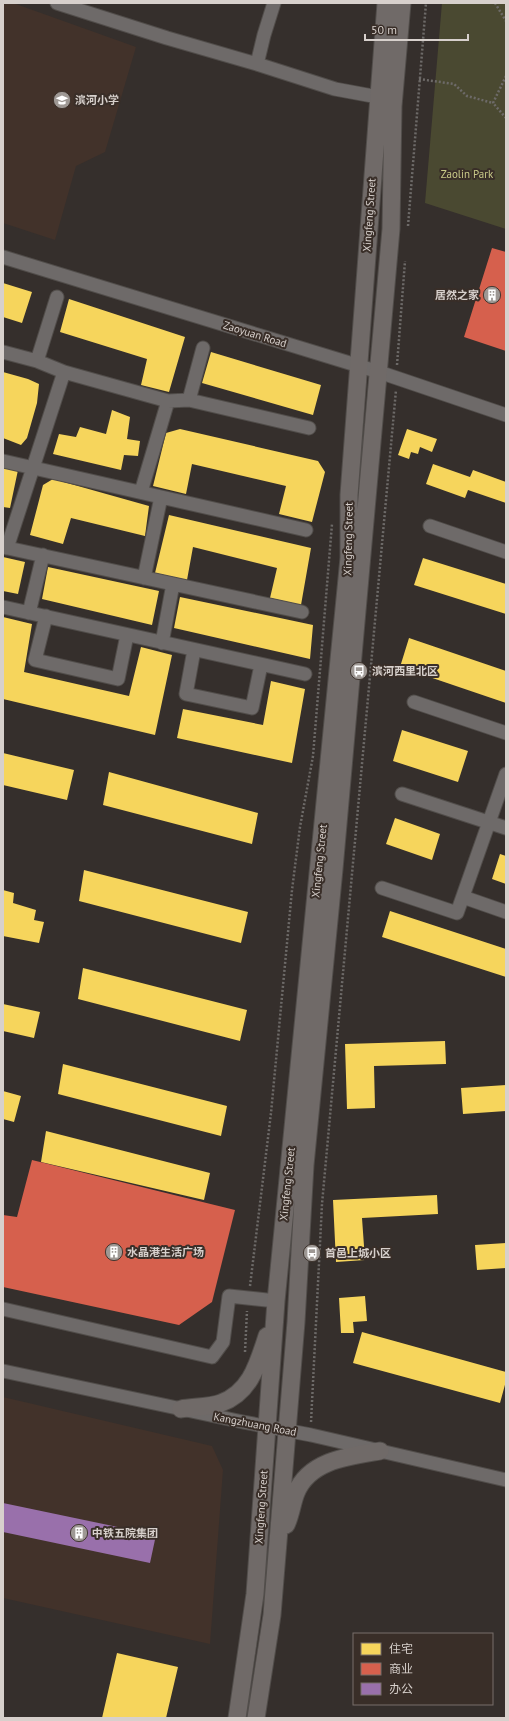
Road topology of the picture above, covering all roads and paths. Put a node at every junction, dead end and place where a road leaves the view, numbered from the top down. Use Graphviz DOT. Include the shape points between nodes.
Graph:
graph roads {
  1 [pos="57,3"];
  2 [pos="274,3"];
  3 [pos="386,3"];
  4 [pos="402,3"];
  5 [pos="426,3"];
  6 [pos="495,3"];
  7 [pos="506,21"];
  8 [pos="257,64"];
  9 [pos="506,76"];
  10 [pos="419,79"];
  11 [pos="378,97"];
  12 [pos="493,103"];
  13 [pos="506,118"];
  14 [pos="407,233"];
  15 [pos="3,257"];
  16 [pos="405,257"];
  17 [pos="57,297"];
  18 [pos="202,348"];
  19 [pos="3,352"];
  20 [pos="36,361"];
  21 [pos="359,366"];
  22 [pos="64,372"];
  23 [pos="379,372"];
  24 [pos="396,378"];
  25 [pos="189,400"];
  26 [pos="168,401"];
  27 [pos="506,415"];
  28 [pos="309,428"];
  29 [pos="3,461"];
  30 [pos="33,468"];
  31 [pos="140,492"];
  32 [pos="160,497"];
  33 [pos="430,526"];
  34 [pos="306,530"];
  35 [pos="5,547"];
  36 [pos="506,552"];
  37 [pos="43,555"];
  38 [pos="144,578"];
  39 [pos="172,584"];
  40 [pos="3,607"];
  41 [pos="302,612"];
  42 [pos="29,613"];
  43 [pos="46,616"];
  44 [pos="127,635"];
  45 [pos="162,643"];
  46 [pos="194,650"];
  47 [pos="261,665"];
  48 [pos="305,674"];
  49 [pos="320,677"];
  50 [pos="414,702"];
  51 [pos="506,733"];
  52 [pos="506,774"];
  53 [pos="402,794"];
  54 [pos="489,822"];
  55 [pos="506,828"];
  56 [pos="382,888"];
  57 [pos="463,897"];
  58 [pos="506,912"];
  59 [pos="249,1297"];
  60 [pos="275,1307"];
  61 [pos="3,1309"];
  62 [pos="3,1371"];
  63 [pos="181,1409"];
  64 [pos="266,1426"];
  65 [pos="286,1430"];
  66 [pos="310,1435"];
  67 [pos="380,1451"];
  68 [pos="506,1480"];
  69 [pos="278,1540"];
  70 [pos="237,1718"];
  71 [pos="256,1718"];
  1 -- 8 [label="street"];
  2 -- 8 [label="street"];
  3 -- 11 [label="main road, Xingfeng Street"];
  4 -- 23 [label="main road, Xingfeng Street" via="393,106 391,229"];
  5 -- 10 [label="path"];
  6 -- 7 [label="path"];
  8 -- 11 [label="street" via="336,89"];
  9 -- 12 [label="path"];
  10 -- 12 [label="path" via="454,84 468,96"];
  10 -- 14 [label="path"];
  11 -- 21 [label="main road, Xingfeng Street"];
  12 -- 13 [label="path"];
  15 -- 21 [label="street, Zaoyuan Road"];
  16 -- 24 [label="path"];
  17 -- 20 [label="street"];
  18 -- 25 [label="street"];
  19 -- 20 [label="street"];
  20 -- 22 [label="street"];
  21 -- 23 [label="street, Zaoyuan Road"];
  21 -- 60 [label="main road, Xingfeng Street" via="348,495 349,558"];
  22 -- 26 [label="street"];
  22 -- 30 [label="street"];
  23 -- 24 [label="street, Zaoyuan Road"];
  23 -- 65 [label="main road, Xingfeng Street" via="305,1165 296,1322"];
  24 -- 27 [label="street, Zaoyuan Road"];
  24 -- 66 [label="path" via="322,1204"];
  25 -- 26 [label="street"];
  25 -- 28 [label="street"];
  26 -- 31 [label="street"];
  29 -- 30 [label="street"];
  30 -- 31 [label="street"];
  30 -- 35 [label="street"];
  31 -- 32 [label="street"];
  32 -- 34 [label="street"];
  32 -- 38 [label="street"];
  33 -- 36 [label="street"];
  35 -- 37 [label="street"];
  37 -- 38 [label="street"];
  37 -- 42 [label="street"];
  38 -- 39 [label="street"];
  39 -- 41 [label="street"];
  39 -- 45 [label="street"];
  40 -- 42 [label="street"];
  42 -- 43 [label="street"];
  43 -- 44 [label="street"];
  43 -- 44 [label="street" via="35,660 118,679"];
  44 -- 45 [label="street"];
  45 -- 46 [label="street"];
  46 -- 47 [label="street"];
  46 -- 47 [label="street" via="186,694 252,708"];
  47 -- 48 [label="street"];
  49 -- 59 [label="path" via="313,756 292,890 271,1113"];
  50 -- 51 [label="street"];
  52 -- 54 [label="street"];
  53 -- 54 [label="street"];
  54 -- 55 [label="street"];
  54 -- 57 [label="street"];
  56 -- 57 [label="street" via="457,913"];
  57 -- 58 [label="street"];
  59 -- 60 [label="street"];
  59 -- 61 [label="street" via="229,1296 223,1342 212,1357"];
  60 -- 63 [label="main road" via="255,1371 238,1393 221,1404"];
  60 -- 64 [label="main road, Xingfeng Street"];
  62 -- 63 [label="street, Kangzhuang Road"];
  63 -- 64 [label="street, Kangzhuang Road"];
  64 -- 65 [label="street, Kangzhuang Road"];
  64 -- 70 [label="main road, Xingfeng Street" via="255,1594"];
  65 -- 66 [label="street, Kangzhuang Road"];
  65 -- 69 [label="main road, Xingfeng Street"];
  66 -- 67 [label="street, Kangzhuang Road"];
  67 -- 68 [label="street, Kangzhuang Road"];
  67 -- 69 [label="main road" via="329,1461 307,1475 296,1492 287,1524"];
  69 -- 71 [label="main road, Xingfeng Street" via="272,1615"];
}
